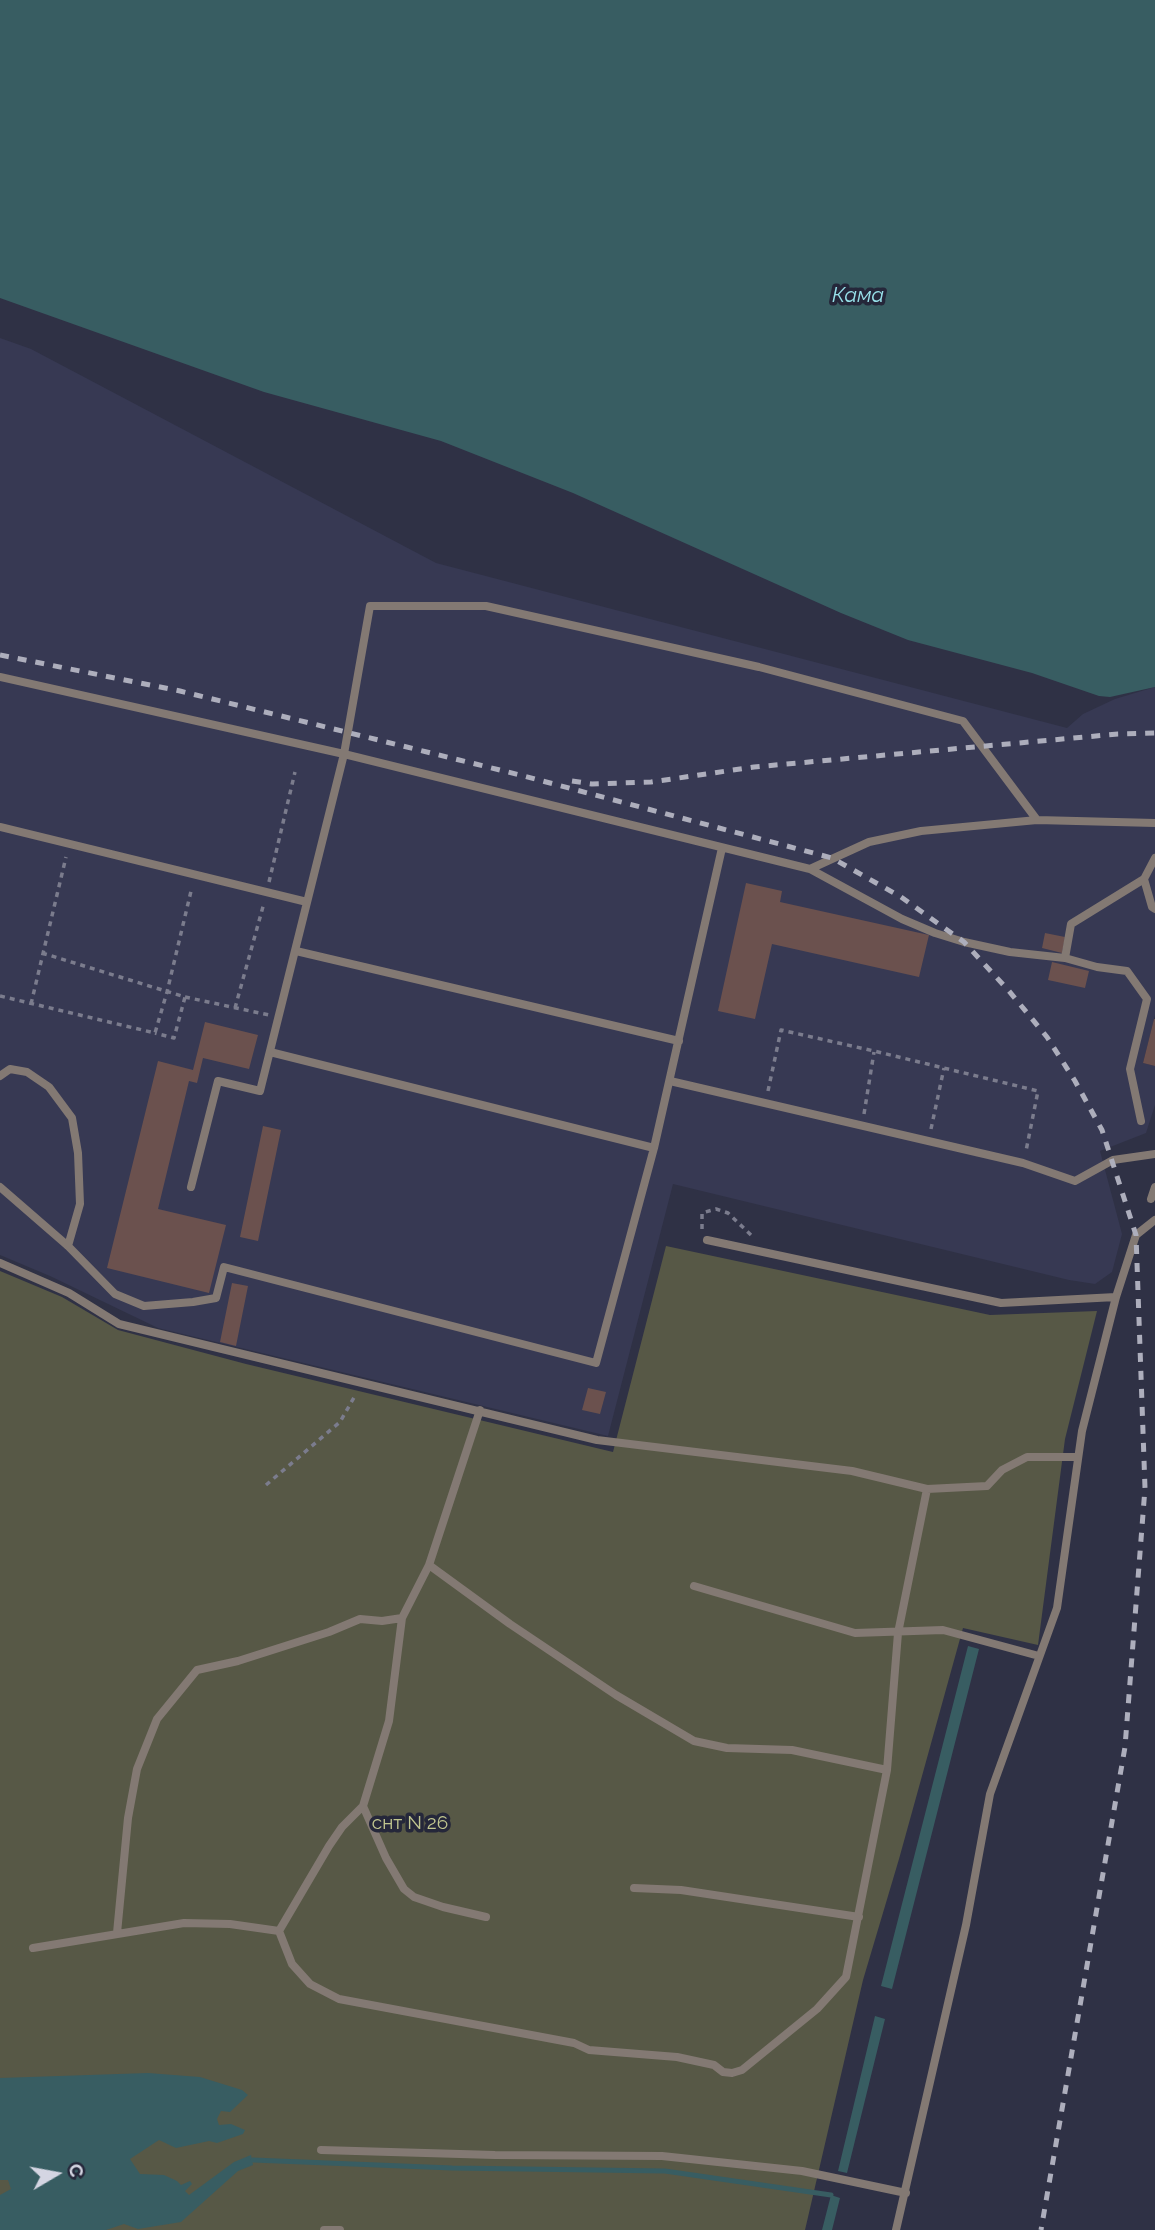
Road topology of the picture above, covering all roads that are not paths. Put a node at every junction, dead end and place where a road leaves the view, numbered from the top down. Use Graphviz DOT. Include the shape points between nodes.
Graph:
graph roads {
  1 [pos="0,677"];
  2 [pos="344,754"];
  3 [pos="1037,820"];
  4 [pos="1155,823"];
  5 [pos="0,827"];
  6 [pos="722,848"];
  7 [pos="1155,858"];
  8 [pos="810,869"];
  9 [pos="1144,879"];
  10 [pos="307,902"];
  11 [pos="1155,909"];
  12 [pos="296,951"];
  13 [pos="1065,958"];
  14 [pos="679,1041"];
  15 [pos="270,1052"];
  16 [pos="0,1076"];
  17 [pos="670,1081"];
  18 [pos="1141,1121"];
  19 [pos="654,1148"];
  20 [pos="1155,1153"];
  21 [pos="0,1187"];
  22 [pos="1155,1187"];
  23 [pos="191,1188"];
  24 [pos="1151,1199"];
  25 [pos="1155,1220"];
  26 [pos="707,1240"];
  27 [pos="68,1246"];
  28 [pos="0,1263"];
  29 [pos="1116,1297"];
  30 [pos="480,1410"];
  31 [pos="1078,1457"];
  32 [pos="927,1489"];
  33 [pos="429,1565"];
  34 [pos="694,1586"];
  35 [pos="402,1618"];
  36 [pos="898,1633"];
  37 [pos="1039,1656"];
  38 [pos="887,1770"];
  39 [pos="363,1806"];
  40 [pos="634,1888"];
  41 [pos="486,1917"];
  42 [pos="859,1917"];
  43 [pos="279,1931"];
  44 [pos="117,1933"];
  45 [pos="33,1948"];
  46 [pos="321,2150"];
  47 [pos="906,2193"];
  48 [pos="324,2230"];
  49 [pos="340,2230"];
  50 [pos="896,2230"];
  1 -- 2 [label="lane"];
  2 -- 3 [label="lane" via="370,606 485,606 759,667 962,721"];
  2 -- 6 [label="lane"];
  2 -- 10 [label="lane"];
  3 -- 4 [label="lane"];
  3 -- 8 [label="lane" via="921,831 869,842"];
  5 -- 10 [label="lane"];
  6 -- 8 [label="lane"];
  6 -- 14 [label="lane"];
  7 -- 9 [label="lane"];
  8 -- 13 [label="lane" via="935,933 1010,952"];
  9 -- 11 [label="lane"];
  9 -- 13 [label="lane" via="1071,924"];
  10 -- 12 [label="lane"];
  12 -- 14 [label="lane"];
  12 -- 15 [label="lane"];
  13 -- 18 [label="lane" via="1126,971 1147,999 1130,1069"];
  14 -- 17 [label="lane"];
  15 -- 19 [label="lane"];
  15 -- 23 [label="lane" via="260,1091 218,1081"];
  16 -- 27 [label="lane" via="10,1069 27,1072 49,1087 72,1118 80,1204"];
  17 -- 19 [label="lane"];
  17 -- 20 [label="lane" via="1023,1163 1075,1181 1113,1160"];
  19 -- 27 [label="lane" via="596,1363 224,1267 216,1298 144,1306 115,1294"];
  21 -- 27 [label="lane"];
  22 -- 24 [label="lane"];
  25 -- 29 [label="lane" via="1136,1235"];
  26 -- 29 [label="lane" via="1001,1303"];
  28 -- 30 [label="lane" via="69,1293 118,1324"];
  29 -- 31 [label="lane"];
  30 -- 32 [label="lane" via="597,1440 852,1471"];
  30 -- 33 [label="lane"];
  31 -- 32 [label="lane" via="1027,1457 1002,1470 986,1486"];
  31 -- 37 [label="lane" via="1057,1608"];
  32 -- 36 [label="lane"];
  33 -- 35 [label="lane"];
  33 -- 38 [label="lane" via="510,1624 694,1741 727,1748 792,1750"];
  34 -- 36 [label="lane" via="856,1633"];
  35 -- 39 [label="lane" via="389,1721"];
  35 -- 44 [label="lane" via="360,1619 238,1661 197,1670 157,1719 137,1769"];
  36 -- 37 [label="lane" via="943,1630"];
  36 -- 38 [label="lane"];
  37 -- 47 [label="lane" via="990,1794 966,1925"];
  38 -- 42 [label="lane"];
  39 -- 41 [label="lane" via="404,1889 443,1907"];
  39 -- 43 [label="lane" via="329,1846"];
  40 -- 42 [label="lane" via="681,1890"];
  42 -- 43 [label="lane" via="846,1977 817,2009 742,2070 732,2073 677,2057 589,2050 574,2043 339,1999 310,1984 292,1964"];
  43 -- 44 [label="lane" via="184,1923"];
  44 -- 45 [label="lane"];
  46 -- 47 [label="lane" via="662,2155 802,2171"];
  47 -- 50 [label="lane"];
  48 -- 49 [label="lane"];
}
